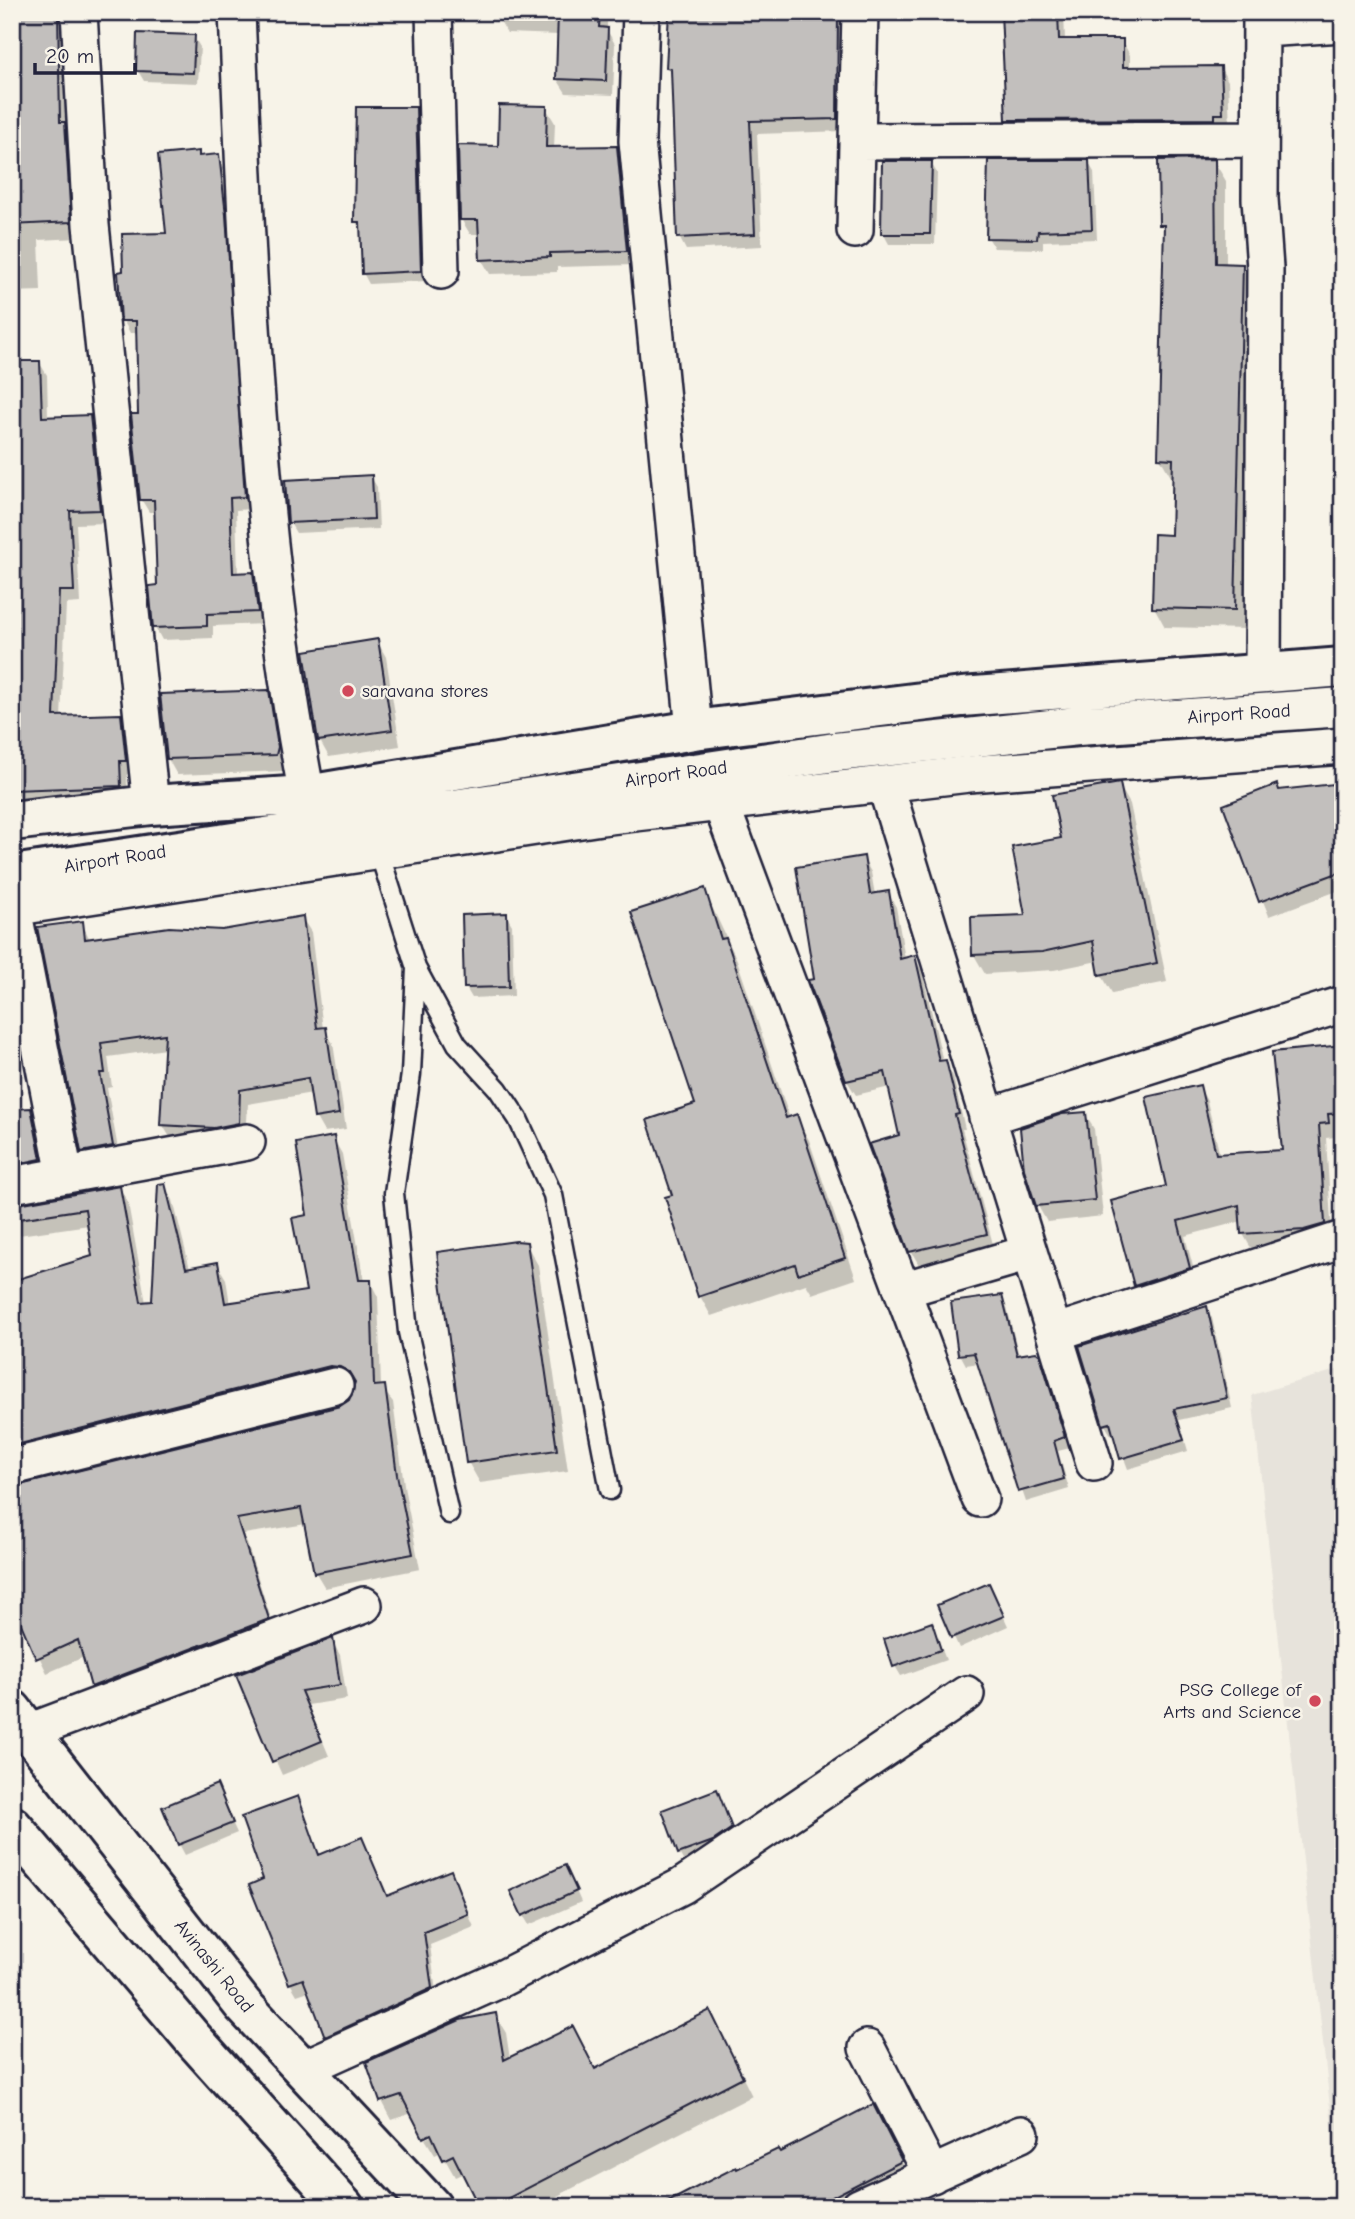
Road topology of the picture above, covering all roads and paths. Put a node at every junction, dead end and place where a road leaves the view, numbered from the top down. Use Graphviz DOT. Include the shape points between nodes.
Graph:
graph roads {
  1 [pos="79,12"];
  2 [pos="237,12"];
  3 [pos="434,12"];
  4 [pos="641,12"];
  5 [pos="860,12"];
  6 [pos="1261,21"];
  7 [pos="1343,24"];
  8 [pos="1260,139"];
  9 [pos="857,141"];
  10 [pos="855,230"];
  11 [pos="441,271"];
  12 [pos="1343,667"];
  13 [pos="1263,674"];
  14 [pos="1343,707"];
  15 [pos="694,730"];
  16 [pos="1343,746"];
  17 [pos="885,784"];
  18 [pos="307,795"];
  19 [pos="721,804"];
  20 [pos="151,805"];
  21 [pos="12,821"];
  22 [pos="379,852"];
  23 [pos="12,875"];
  24 [pos="12,908"];
  25 [pos="416,968"];
  26 [pos="1343,1004"];
  27 [pos="988,1117"];
  28 [pos="247,1142"];
  29 [pos="65,1175"];
  30 [pos="12,1185"];
  31 [pos="1343,1239"];
  32 [pos="1029,1253"];
  33 [pos="902,1290"];
  34 [pos="1054,1333"];
  35 [pos="335,1386"];
  36 [pos="1094,1463"];
  37 [pos="12,1466"];
  38 [pos="610,1490"];
  39 [pos="980,1499"];
  40 [pos="449,1514"];
  41 [pos="364,1605"];
  42 [pos="966,1694"];
  43 [pos="22,1720"];
  44 [pos="12,1826"];
  45 [pos="867,2048"];
  46 [pos="304,2068"];
  47 [pos="1021,2134"];
  48 [pos="932,2175"];
  49 [pos="344,2207"];
  50 [pos="432,2207"];
  51 [pos="859,2207"];
  1 -- 20 [label="street" via="91,225"];
  2 -- 18 [label="street" via="247,234 267,504 290,710"];
  3 -- 11 [label="street"];
  4 -- 15 [label="street" via="637,141"];
  5 -- 9 [label="street"];
  6 -- 7 [label="street"];
  6 -- 8 [label="street"];
  8 -- 9 [label="street"];
  8 -- 13 [label="street" via="1265,268"];
  9 -- 10 [label="street"];
  12 -- 13 [label="street, Airport Road"];
  13 -- 15 [label="street, Airport Road" via="962,697"];
  14 -- 23 [label="street, Airport Road" via="1078,726 835,751"];
  15 -- 18 [label="street, Airport Road"];
  16 -- 17 [label="street"];
  17 -- 19 [label="street"];
  17 -- 27 [label="street"];
  18 -- 20 [label="street, Airport Road"];
  19 -- 22 [label="street" via="601,817"];
  19 -- 33 [label="street"];
  20 -- 21 [label="street, Airport Road"];
  22 -- 24 [label="street"];
  22 -- 25 [label="lane"];
  24 -- 29 [label="street"];
  25 -- 38 [label="lane" via="457,1044 518,1119 553,1195"];
  25 -- 40 [label="lane" via="411,1074 394,1193 408,1332"];
  26 -- 27 [label="street"];
  27 -- 32 [label="street"];
  28 -- 29 [label="street"];
  29 -- 30 [label="street"];
  31 -- 34 [label="street"];
  32 -- 33 [label="street"];
  32 -- 34 [label="street"];
  33 -- 39 [label="street"];
  34 -- 36 [label="street"];
  35 -- 37 [label="street"];
  41 -- 43 [label="street"];
  42 -- 46 [label="street" via="682,1886 497,1981"];
  43 -- 46 [label="street, Avinashi Road" via="243,2005"];
  44 -- 49 [label="street"];
  45 -- 48 [label="street"];
  46 -- 50 [label="street, Avinashi Road"];
  47 -- 48 [label="street"];
  48 -- 51 [label="street"];
}
